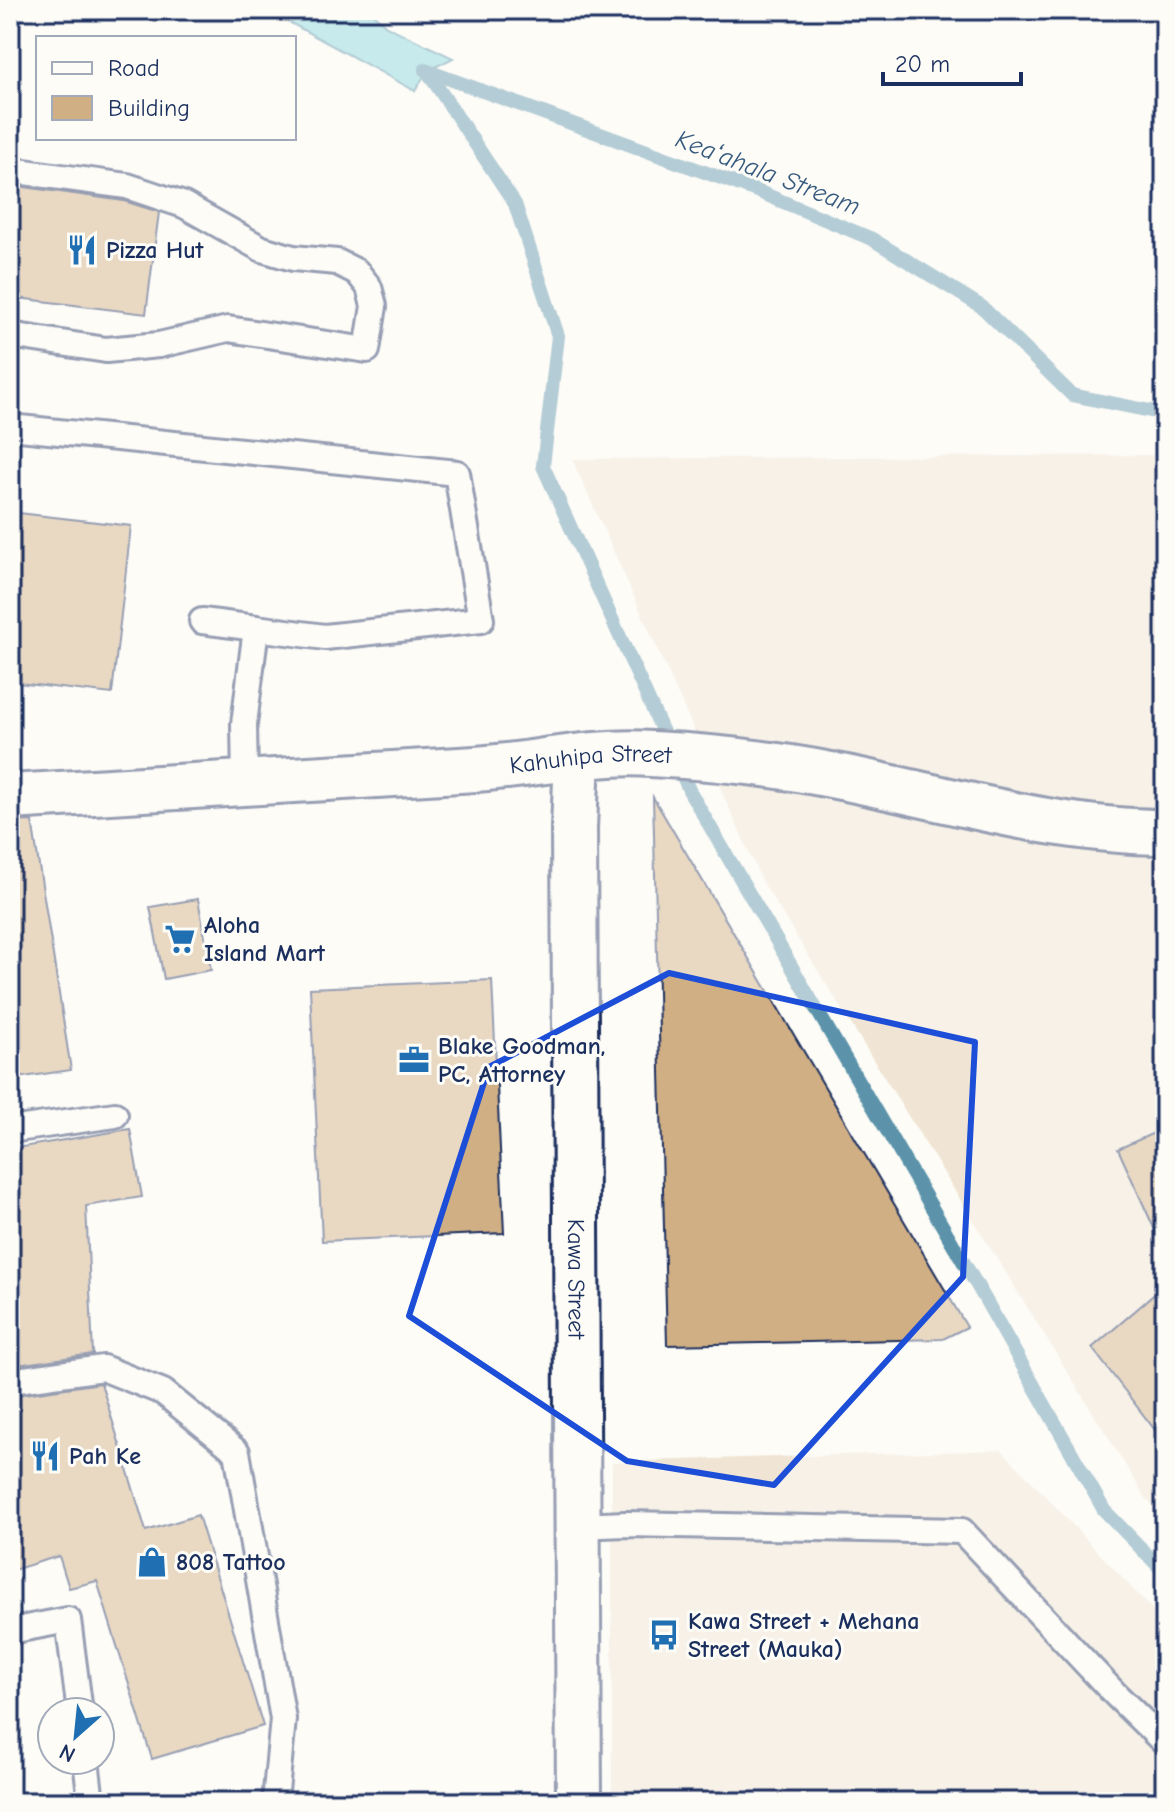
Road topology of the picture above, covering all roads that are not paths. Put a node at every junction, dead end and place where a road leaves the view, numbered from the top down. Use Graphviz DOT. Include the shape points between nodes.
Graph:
graph roads {
  1 [pos="10,170"];
  2 [pos="10,335"];
  3 [pos="10,427"];
  4 [pos="202,621"];
  5 [pos="256,628"];
  6 [pos="577,757"];
  7 [pos="245,783"];
  8 [pos="10,797"];
  9 [pos="1165,832"];
  10 [pos="115,1115"];
  11 [pos="10,1130"];
  12 [pos="10,1381"];
  13 [pos="577,1526"];
  14 [pos="10,1631"];
  15 [pos="78,1696"];
  16 [pos="1165,1743"];
  17 [pos="88,1776"];
  18 [pos="91,1802"];
  19 [pos="275,1802"];
  20 [pos="579,1802"];
  1 -- 2 [label="lane" via="127,186 184,205 262,249 337,262 357,272 369,287 374,306 367,350 228,329 159,345 106,350"];
  3 -- 5 [label="lane" via="457,473 481,620 325,637"];
  4 -- 5 [label="lane"];
  5 -- 7 [label="lane" via="244,724"];
  6 -- 7 [label="street, Kahuhipa Street" via="494,768"];
  6 -- 9 [label="street, Kahuhipa Street" via="646,753 751,761 1037,819"];
  6 -- 13 [label="street, Kawa Street"];
  7 -- 8 [label="street, Kahuhipa Street"];
  10 -- 11 [label="lane"];
  12 -- 19 [label="lane" via="103,1368 163,1392 237,1452 283,1719"];
  13 -- 16 [label="lane" via="962,1531"];
  13 -- 20 [label="street, Kawa Street"];
  14 -- 15 [label="lane" via="68,1620"];
  17 -- 18 [label="lane"];
}
